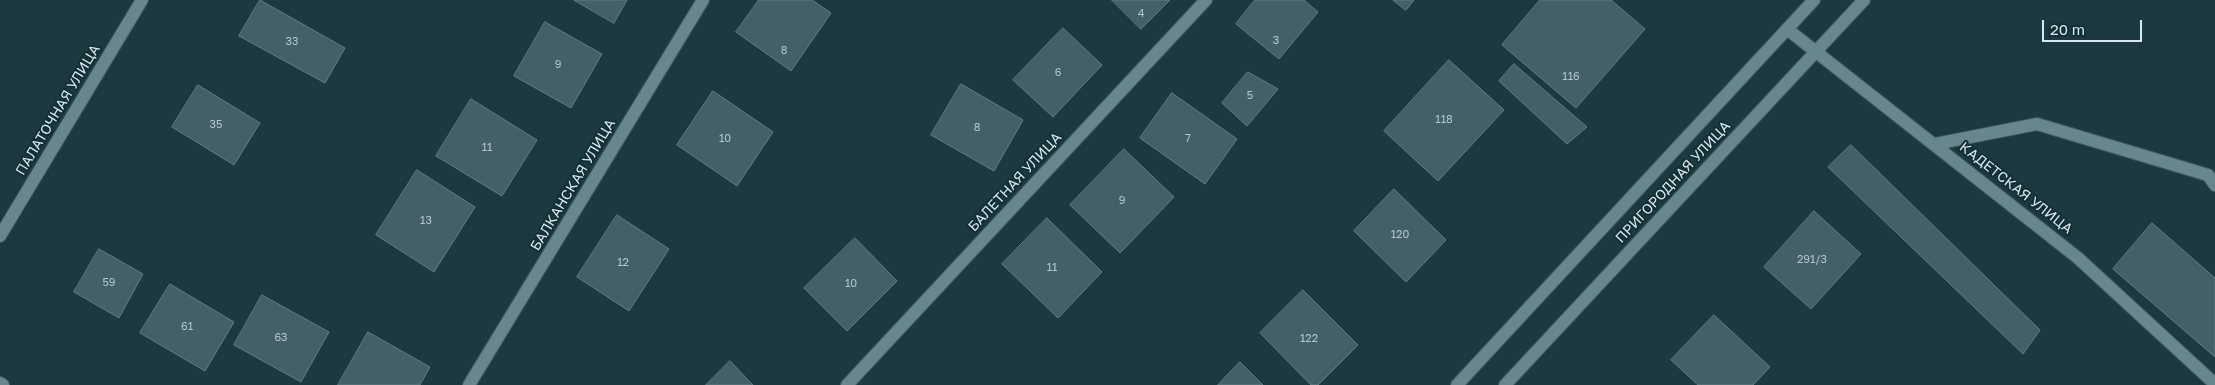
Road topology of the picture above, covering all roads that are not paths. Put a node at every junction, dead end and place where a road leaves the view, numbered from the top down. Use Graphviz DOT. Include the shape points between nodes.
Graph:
graph roads {
  1 [pos="142,0"];
  2 [pos="703,0"];
  3 [pos="1206,0"];
  4 [pos="1814,0"];
  5 [pos="1864,0"];
  6 [pos="1787,29"];
  7 [pos="1816,51"];
  8 [pos="1936,144"];
  9 [pos="2213,176"];
  10 [pos="0,236"];
  11 [pos="2215,384"];
  12 [pos="469,385"];
  13 [pos="847,385"];
  14 [pos="1457,385"];
  15 [pos="1505,385"];
  1 -- 10 [label="street, ПАЛАТОЧНАЯ УЛИЦА"];
  2 -- 12 [label="street, БАЛКАНСКАЯ УЛИЦА"];
  3 -- 13 [label="street, БАЛЕТНАЯ УЛИЦА"];
  4 -- 6 [label="street, ПРИГОРОДНАЯ УЛИЦА"];
  5 -- 7 [label="street, ПРИГОРОДНАЯ УЛИЦА"];
  6 -- 7 [label="street, КАДЕТСКАЯ УЛИЦА"];
  6 -- 14 [label="street, ПРИГОРОДНАЯ УЛИЦА"];
  7 -- 8 [label="street, КАДЕТСКАЯ УЛИЦА"];
  7 -- 15 [label="street, ПРИГОРОДНАЯ УЛИЦА"];
  8 -- 9 [label="street" via="2037,124"];
  8 -- 11 [label="street, КАДЕТСКАЯ УЛИЦА" via="2078,258"];
}
